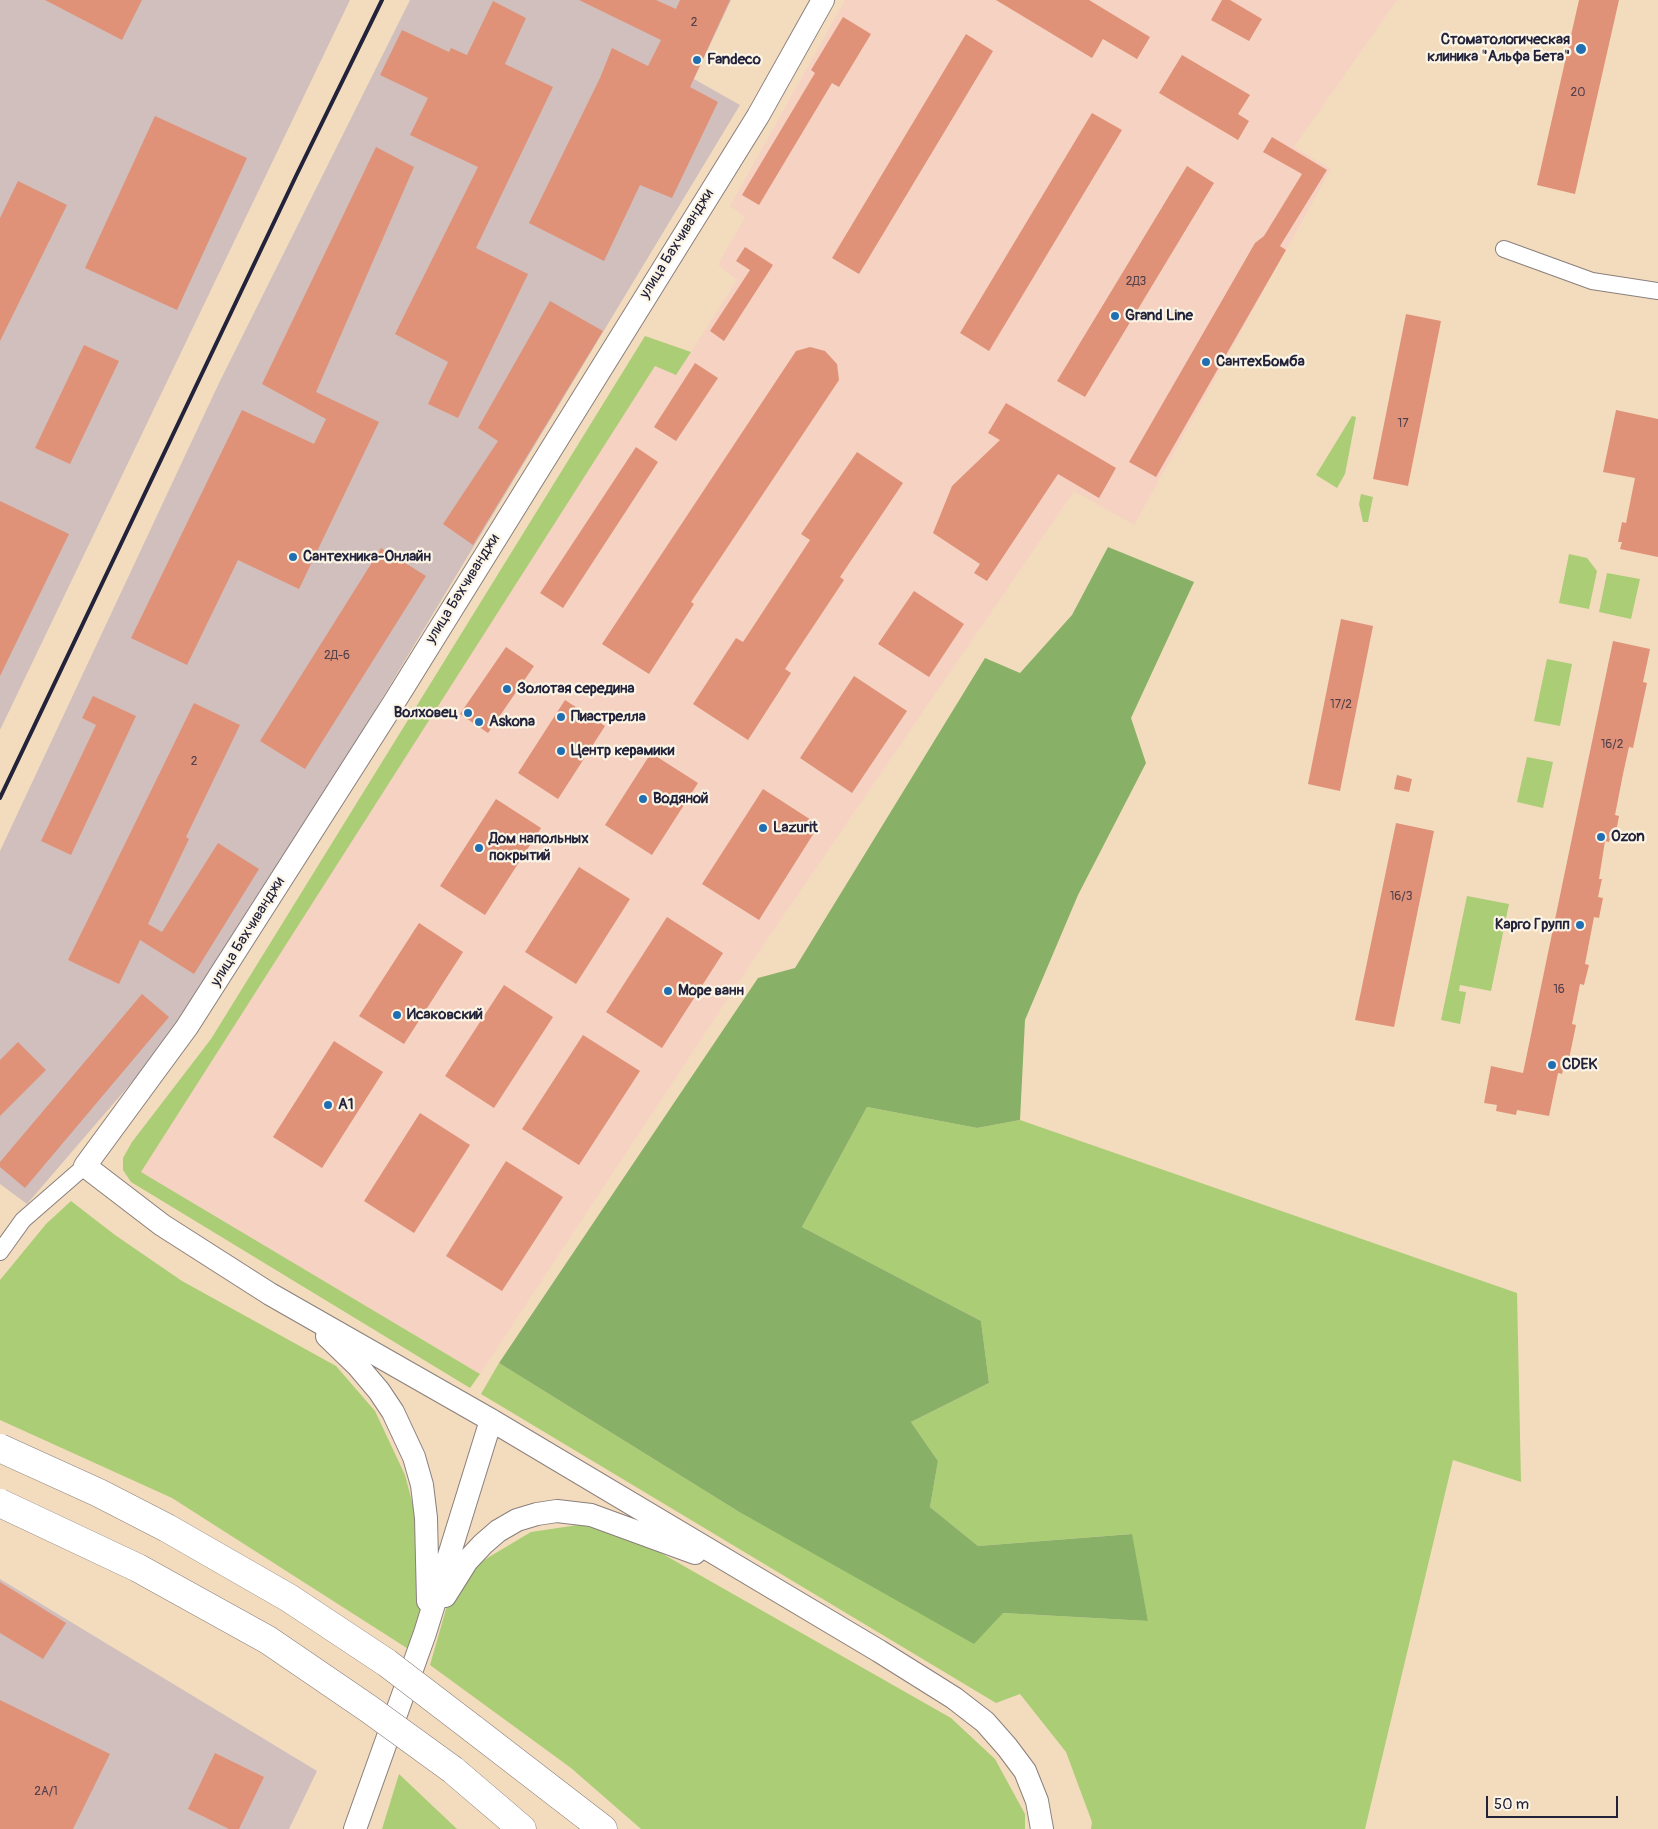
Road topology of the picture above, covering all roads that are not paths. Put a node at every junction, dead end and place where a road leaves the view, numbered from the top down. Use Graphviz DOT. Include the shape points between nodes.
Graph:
graph roads {
  1 [pos="824,0"];
  2 [pos="1504,249"];
  3 [pos="1658,291"];
  4 [pos="85,1166"];
  5 [pos="0,1252"];
  6 [pos="301,1312"];
  7 [pos="491,1420"];
  8 [pos="0,1448"];
  9 [pos="0,1503"];
  10 [pos="736,1566"];
  11 [pos="427,1627"];
  12 [pos="599,1825"];
  13 [pos="355,1829"];
  14 [pos="522,1829"];
  15 [pos="1042,1829"];
  1 -- 4 [label="main road, улица Бахчиванджи" via="758,116 382,720 187,1027"];
  2 -- 3 [label="street" via="1592,281"];
  4 -- 5 [label="street" via="23,1220"];
  4 -- 6 [label="main road" via="162,1226"];
  6 -- 7 [label="main road"];
  6 -- 11 [label="main road" via="357,1365 379,1391 414,1456 422,1484 426,1518"];
  7 -- 10 [label="main road"];
  7 -- 11 [label="main road"];
  8 -- 12 [label="highway, bridge" via="167,1528 289,1598 387,1664"];
  9 -- 14 [label="highway, bridge" via="138,1568 268,1640 453,1770"];
  10 -- 11 [label="main road" via="591,1515 557,1511 537,1514 505,1527 483,1544 467,1561"];
  10 -- 15 [label="main road" via="879,1651 954,1698 985,1722 1025,1771 1037,1801"];
  11 -- 13 [label="main road"];
}
